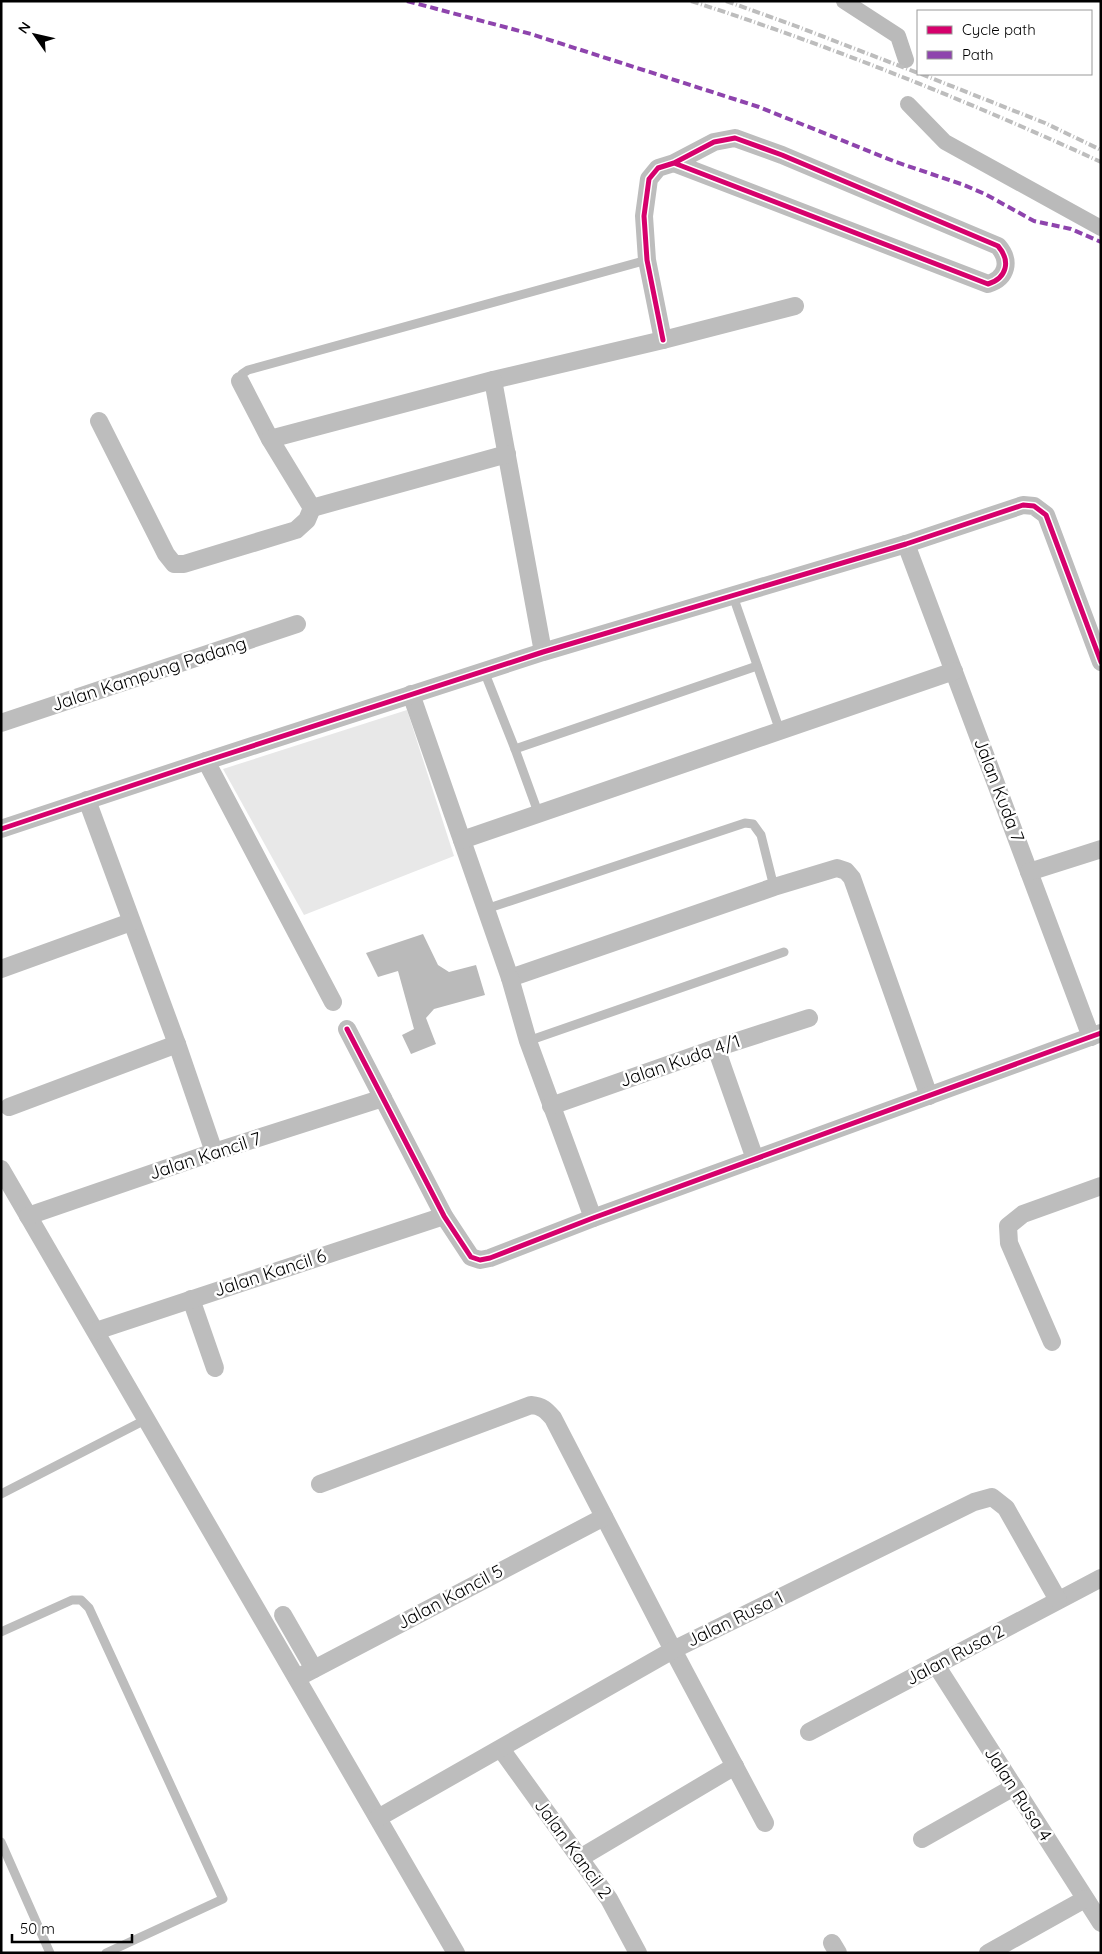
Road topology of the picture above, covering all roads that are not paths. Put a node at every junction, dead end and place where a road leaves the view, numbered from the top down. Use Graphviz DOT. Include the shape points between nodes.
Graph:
graph roads {
  1 [pos="674,163"];
  2 [pos="647,260"];
  3 [pos="795,306"];
  4 [pos="663,340"];
  5 [pos="493,380"];
  6 [pos="240,381"];
  7 [pos="100,421"];
  8 [pos="270,438"];
  9 [pos="507,454"];
  10 [pos="312,508"];
  11 [pos="906,544"];
  12 [pos="733,596"];
  13 [pos="297,624"];
  14 [pos="543,652"];
  15 [pos="1101,662"];
  16 [pos="758,666"];
  17 [pos="484,671"];
  18 [pos="954,671"];
  19 [pos="411,694"];
  20 [pos="1,723"];
  21 [pos="780,731"];
  22 [pos="515,749"];
  23 [pos="206,761"];
  24 [pos="87,800"];
  25 [pos="539,815"];
  26 [pos="1,829"];
  27 [pos="462,840"];
  28 [pos="1101,849"];
  29 [pos="1029,872"];
  30 [pos="774,887"];
  31 [pos="486,909"];
  32 [pos="132,922"];
  33 [pos="784,952"];
  34 [pos="1,969"];
  35 [pos="510,978"];
  36 [pos="333,1002"];
  37 [pos="809,1018"];
  38 [pos="347,1029"];
  39 [pos="1096,1035"];
  40 [pos="528,1041"];
  41 [pos="177,1044"];
  42 [pos="716,1048"];
  43 [pos="929,1096"];
  44 [pos="384,1098"];
  45 [pos="551,1106"];
  46 [pos="8,1107"];
  47 [pos="214,1152"];
  48 [pos="755,1158"];
  49 [pos="1,1169"];
  50 [pos="1101,1186"];
  51 [pos="28,1216"];
  52 [pos="444,1216"];
  53 [pos="593,1218"];
  54 [pos="191,1299"];
  55 [pos="96,1331"];
  56 [pos="1052,1342"];
  57 [pos="216,1368"];
  58 [pos="146,1419"];
  59 [pos="320,1484"];
  60 [pos="1,1494"];
  61 [pos="604,1517"];
  62 [pos="1101,1578"];
  63 [pos="1058,1600"];
  64 [pos="283,1615"];
  65 [pos="1,1632"];
  66 [pos="672,1650"];
  67 [pos="936,1665"];
  68 [pos="314,1669"];
  69 [pos="296,1678"];
  70 [pos="809,1732"];
  71 [pos="500,1749"];
  72 [pos="735,1766"];
  73 [pos="1014,1787"];
  74 [pos="378,1818"];
  75 [pos="765,1823"];
  76 [pos="922,1839"];
  77 [pos="1,1842"];
  78 [pos="580,1858"];
  79 [pos="1085,1899"];
  80 [pos="1101,1924"];
  81 [pos="50,1953"];
  82 [pos="106,1953"];
  83 [pos="456,1953"];
  84 [pos="638,1953"];
  85 [pos="988,1953"];
  1 -- 1 [label="street" via="988,284 995,282 1006,267 1005,254 998,246 735,138 714,142"];
  1 -- 2 [label="street" via="658,168 649,179 644,216"];
  2 -- 4 [label="street"];
  2 -- 6 [label="lane" via="248,370"];
  3 -- 4 [label="street"];
  4 -- 5 [label="street"];
  5 -- 8 [label="street"];
  5 -- 9 [label="street"];
  6 -- 8 [label="street"];
  7 -- 10 [label="street" via="166,554 174,564 184,564 296,530 307,520"];
  8 -- 10 [label="street"];
  9 -- 10 [label="street"];
  9 -- 14 [label="street"];
  11 -- 12 [label="street"];
  11 -- 15 [label="street" via="1023,505 1034,506 1046,515"];
  11 -- 18 [label="street, Jalan Kuda 7"];
  12 -- 14 [label="street"];
  12 -- 16 [label="lane"];
  13 -- 20 [label="street, Jalan Kampung Padang"];
  14 -- 17 [label="street"];
  16 -- 21 [label="lane"];
  16 -- 22 [label="lane"];
  17 -- 19 [label="street"];
  17 -- 22 [label="lane"];
  18 -- 21 [label="street"];
  18 -- 29 [label="street, Jalan Kuda 7"];
  19 -- 23 [label="street"];
  19 -- 27 [label="street"];
  21 -- 25 [label="street"];
  22 -- 25 [label="lane"];
  23 -- 24 [label="street"];
  23 -- 36 [label="street"];
  24 -- 26 [label="street"];
  24 -- 32 [label="street"];
  25 -- 27 [label="street"];
  27 -- 31 [label="street"];
  28 -- 29 [label="street"];
  29 -- 39 [label="street, Jalan Kuda 7"];
  30 -- 31 [label="lane" via="761,835 753,824 745,823"];
  30 -- 35 [label="street"];
  30 -- 43 [label="street" via="837,868 852,878"];
  31 -- 35 [label="street"];
  32 -- 34 [label="street"];
  32 -- 41 [label="street"];
  33 -- 40 [label="lane"];
  35 -- 40 [label="street"];
  37 -- 42 [label="street, Jalan Kuda 4/1"];
  38 -- 44 [label="street"];
  39 -- 43 [label="street"];
  40 -- 45 [label="street"];
  41 -- 46 [label="street"];
  41 -- 47 [label="street"];
  42 -- 45 [label="street, Jalan Kuda 4/1"];
  42 -- 48 [label="street"];
  43 -- 48 [label="street"];
  44 -- 47 [label="street, Jalan Kancil 7"];
  44 -- 52 [label="street"];
  45 -- 53 [label="street"];
  47 -- 51 [label="street, Jalan Kancil 7"];
  48 -- 53 [label="street"];
  49 -- 51 [label="street"];
  50 -- 56 [label="street" via="1023,1214 1008,1226 1009,1243"];
  51 -- 55 [label="street"];
  52 -- 53 [label="street" via="471,1257 480,1260"];
  52 -- 54 [label="street, Jalan Kancil 6"];
  54 -- 55 [label="street, Jalan Kancil 6"];
  54 -- 57 [label="street"];
  55 -- 58 [label="street"];
  58 -- 60 [label="lane"];
  58 -- 69 [label="street"];
  59 -- 61 [label="street" via="530,1406 539,1406 553,1418"];
  61 -- 66 [label="street"];
  61 -- 68 [label="street, Jalan Kancil 5"];
  62 -- 63 [label="street, Jalan Rusa 2"];
  63 -- 66 [label="street, Jalan Rusa 1" via="1006,1508 992,1497 974,1502"];
  63 -- 67 [label="street, Jalan Rusa 2"];
  64 -- 68 [label="street"];
  65 -- 82 [label="lane" via="72,1600 81,1600 89,1608 223,1899"];
  66 -- 71 [label="street, Jalan Rusa 1"];
  66 -- 72 [label="street"];
  67 -- 70 [label="street, Jalan Rusa 2"];
  67 -- 73 [label="street, Jalan Rusa 4"];
  68 -- 69 [label="street, Jalan Kancil 5"];
  69 -- 74 [label="street"];
  71 -- 74 [label="street, Jalan Rusa 1"];
  71 -- 78 [label="street, Jalan Kancil 2"];
  72 -- 75 [label="street"];
  72 -- 78 [label="street"];
  73 -- 76 [label="street"];
  73 -- 79 [label="street, Jalan Rusa 4"];
  74 -- 83 [label="street"];
  77 -- 81 [label="lane"];
  78 -- 84 [label="street, Jalan Kancil 2" via="609,1899"];
  79 -- 80 [label="street, Jalan Rusa 4"];
  79 -- 85 [label="street"];
}
